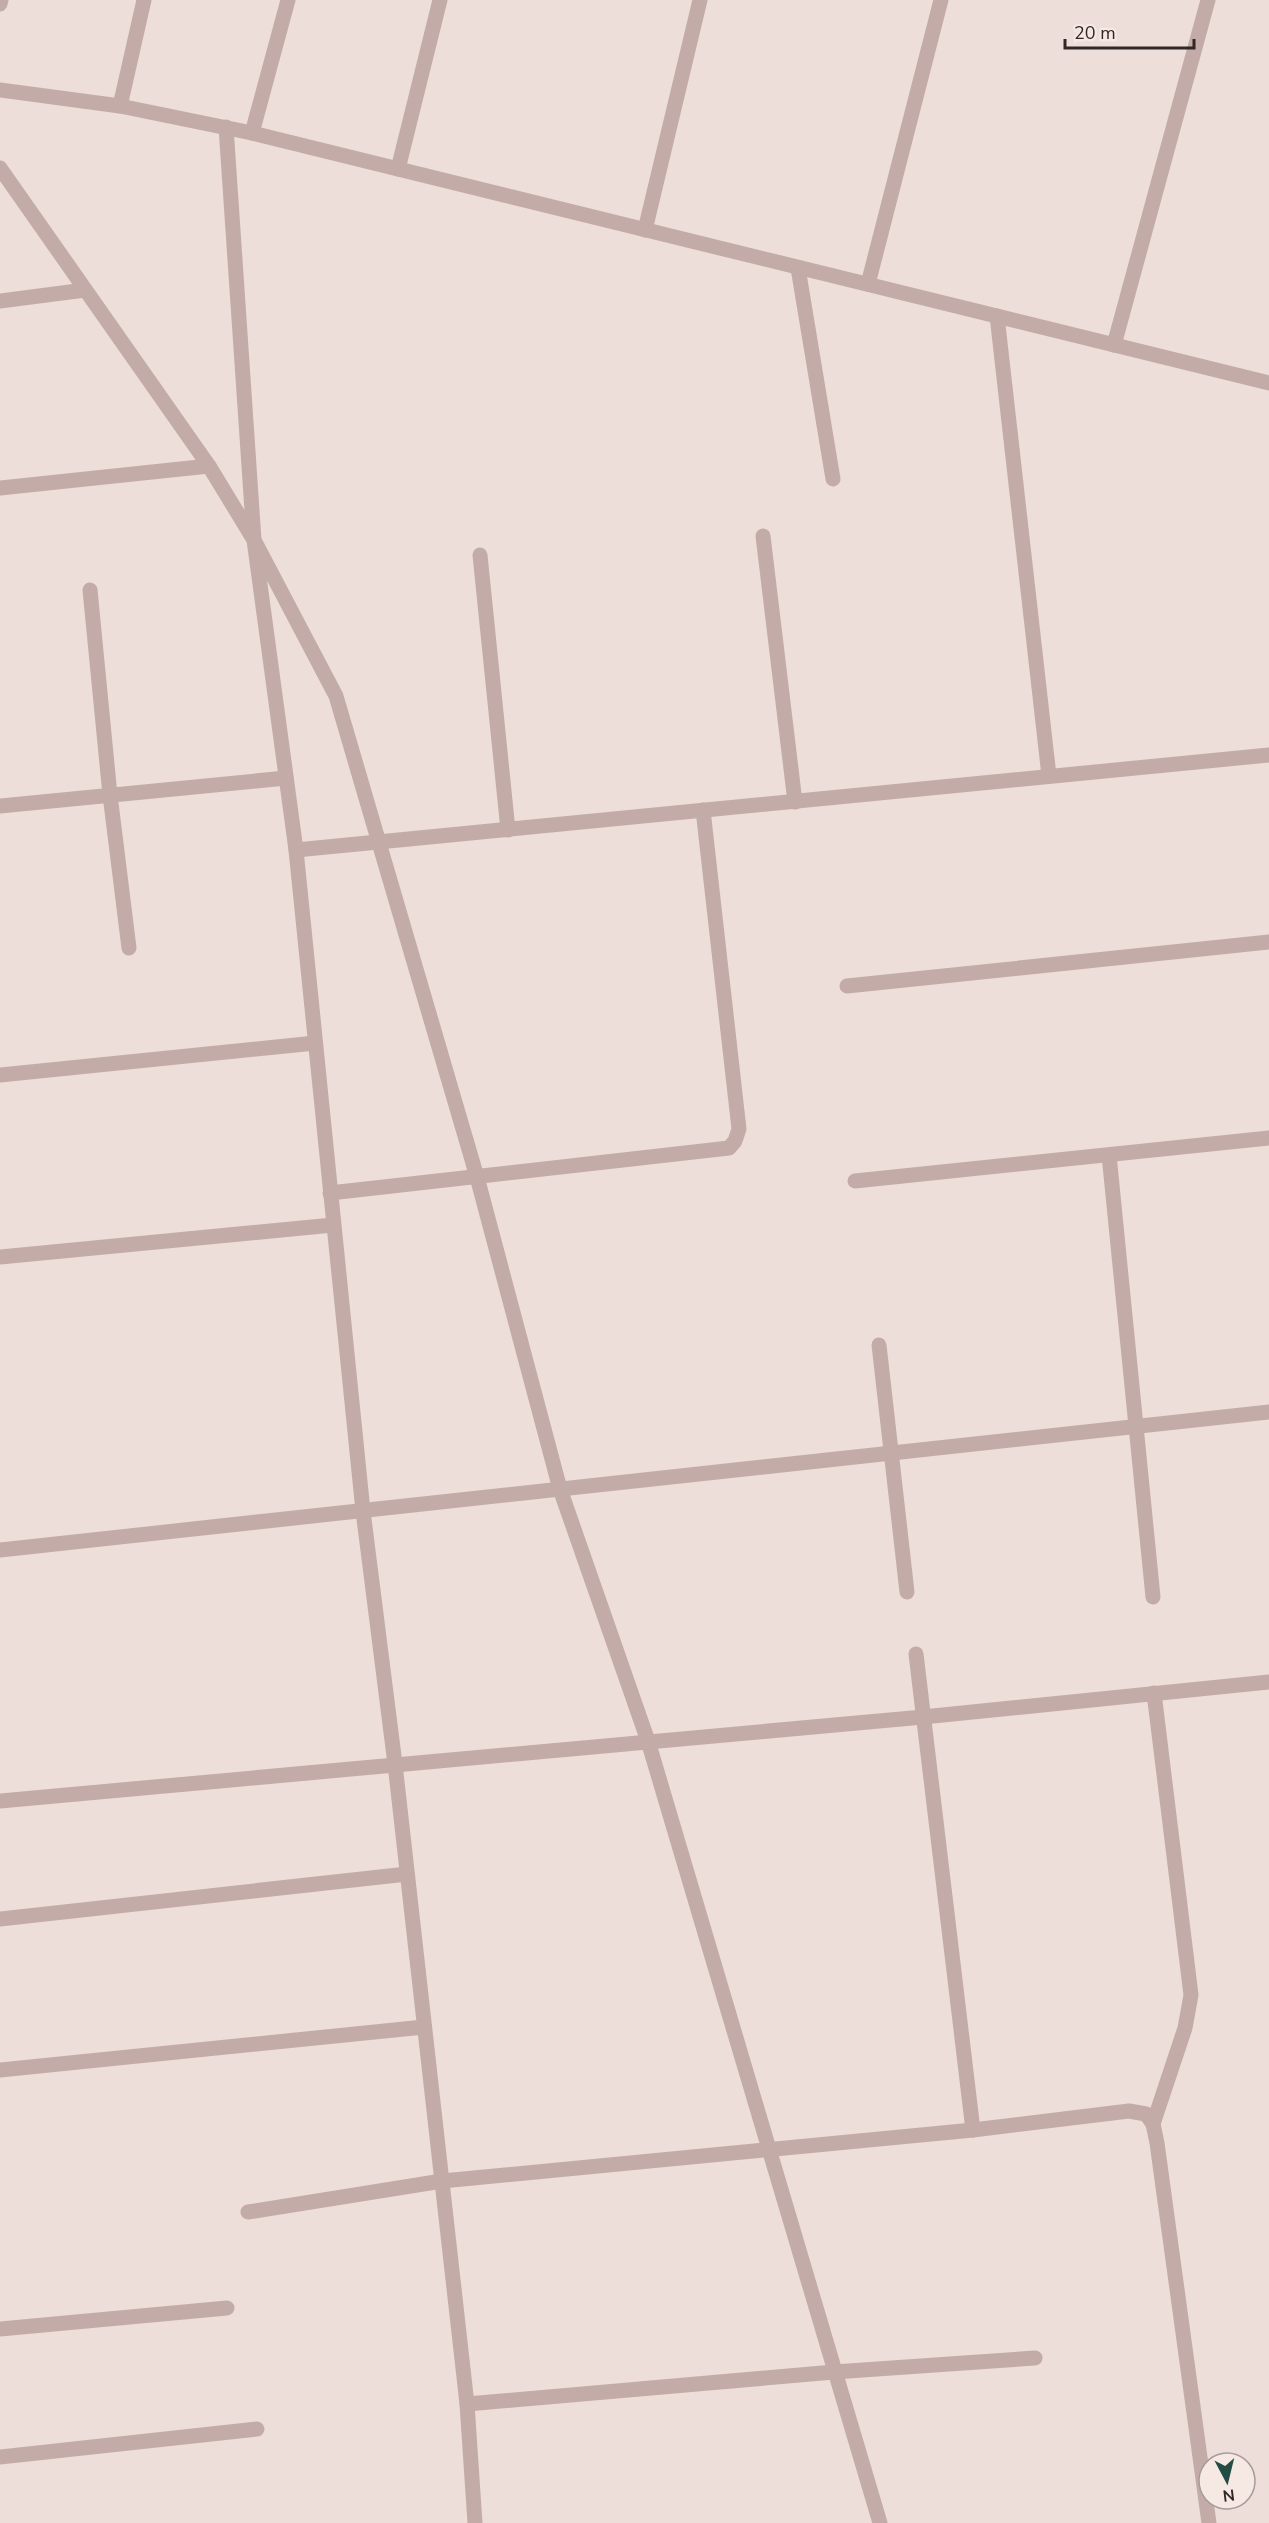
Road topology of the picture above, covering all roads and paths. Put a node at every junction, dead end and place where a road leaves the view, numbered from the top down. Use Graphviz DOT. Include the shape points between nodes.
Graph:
graph roads {
  1 [pos="1,0"];
  2 [pos="144,0"];
  3 [pos="288,0"];
  4 [pos="440,0"];
  5 [pos="700,0"];
  6 [pos="941,0"];
  7 [pos="1208,0"];
  8 [pos="0,4"];
  9 [pos="0,90"];
  10 [pos="120,106"];
  11 [pos="226,127"];
  12 [pos="252,133"];
  13 [pos="0,168"];
  14 [pos="398,169"];
  15 [pos="645,230"];
  16 [pos="798,268"];
  17 [pos="868,284"];
  18 [pos="85,290"];
  19 [pos="0,301"];
  20 [pos="997,316"];
  21 [pos="1114,345"];
  22 [pos="1269,383"];
  23 [pos="209,466"];
  24 [pos="833,479"];
  25 [pos="0,488"];
  26 [pos="763,536"];
  27 [pos="254,540"];
  28 [pos="480,555"];
  29 [pos="90,590"];
  30 [pos="1269,755"];
  31 [pos="1049,776"];
  32 [pos="286,778"];
  33 [pos="110,795"];
  34 [pos="795,802"];
  35 [pos="0,806"];
  36 [pos="703,810"];
  37 [pos="508,830"];
  38 [pos="378,842"];
  39 [pos="296,850"];
  40 [pos="1269,942"];
  41 [pos="129,948"];
  42 [pos="847,986"];
  43 [pos="315,1043"];
  44 [pos="0,1075"];
  45 [pos="1269,1138"];
  46 [pos="1109,1155"];
  47 [pos="477,1177"];
  48 [pos="855,1181"];
  49 [pos="330,1193"];
  50 [pos="333,1225"];
  51 [pos="0,1257"];
  52 [pos="879,1345"];
  53 [pos="1269,1412"];
  54 [pos="1136,1427"];
  55 [pos="892,1453"];
  56 [pos="560,1490"];
  57 [pos="363,1511"];
  58 [pos="0,1550"];
  59 [pos="907,1592"];
  60 [pos="1153,1597"];
  61 [pos="916,1654"];
  62 [pos="1269,1682"];
  63 [pos="1154,1694"];
  64 [pos="923,1717"];
  65 [pos="648,1741"];
  66 [pos="395,1764"];
  67 [pos="0,1801"];
  68 [pos="407,1874"];
  69 [pos="0,1919"];
  70 [pos="424,2027"];
  71 [pos="0,2070"];
  72 [pos="1153,2124"];
  73 [pos="973,2130"];
  74 [pos="767,2150"];
  75 [pos="442,2181"];
  76 [pos="248,2212"];
  77 [pos="227,2308"];
  78 [pos="0,2329"];
  79 [pos="1035,2358"];
  80 [pos="834,2372"];
  81 [pos="467,2404"];
  82 [pos="257,2429"];
  83 [pos="0,2457"];
  84 [pos="475,2523"];
  85 [pos="880,2523"];
  86 [pos="1209,2523"];
  1 -- 8 [label="street"];
  2 -- 10 [label="street"];
  3 -- 12 [label="street"];
  4 -- 14 [label="street"];
  5 -- 15 [label="street"];
  6 -- 17 [label="street"];
  7 -- 21 [label="street"];
  9 -- 10 [label="street"];
  10 -- 11 [label="street"];
  11 -- 12 [label="street"];
  11 -- 27 [label="street"];
  12 -- 14 [label="street"];
  13 -- 18 [label="street"];
  14 -- 15 [label="street"];
  15 -- 16 [label="street"];
  16 -- 17 [label="street"];
  16 -- 24 [label="street"];
  17 -- 20 [label="street"];
  18 -- 19 [label="street"];
  18 -- 23 [label="street"];
  20 -- 21 [label="street"];
  20 -- 31 [label="street"];
  21 -- 22 [label="street"];
  23 -- 25 [label="street"];
  23 -- 27 [label="street"];
  26 -- 34 [label="street"];
  27 -- 32 [label="street"];
  27 -- 38 [label="street" via="336,696"];
  28 -- 37 [label="street"];
  29 -- 33 [label="street"];
  30 -- 31 [label="street"];
  31 -- 34 [label="street"];
  32 -- 33 [label="street"];
  32 -- 39 [label="street"];
  33 -- 35 [label="street"];
  33 -- 41 [label="street"];
  34 -- 36 [label="street"];
  36 -- 37 [label="street"];
  36 -- 47 [label="street" via="739,1130 735,1141 729,1148"];
  37 -- 38 [label="street"];
  38 -- 39 [label="street"];
  38 -- 47 [label="street"];
  39 -- 43 [label="street"];
  40 -- 42 [label="street"];
  43 -- 44 [label="street"];
  43 -- 49 [label="street"];
  45 -- 46 [label="street"];
  46 -- 48 [label="street"];
  46 -- 54 [label="street"];
  47 -- 49 [label="street"];
  47 -- 56 [label="street"];
  49 -- 50 [label="street"];
  50 -- 51 [label="street"];
  50 -- 57 [label="street"];
  52 -- 55 [label="street"];
  53 -- 54 [label="street"];
  54 -- 55 [label="street"];
  54 -- 60 [label="street"];
  55 -- 56 [label="street"];
  55 -- 59 [label="street"];
  56 -- 57 [label="street"];
  56 -- 65 [label="street"];
  57 -- 58 [label="street"];
  57 -- 66 [label="street"];
  61 -- 64 [label="street"];
  62 -- 63 [label="street"];
  63 -- 64 [label="street"];
  63 -- 72 [label="street" via="1191,1995 1185,2028"];
  64 -- 65 [label="street"];
  64 -- 73 [label="street"];
  65 -- 66 [label="street"];
  65 -- 74 [label="street"];
  66 -- 67 [label="street"];
  66 -- 68 [label="street"];
  68 -- 69 [label="street"];
  68 -- 70 [label="street"];
  70 -- 71 [label="street"];
  70 -- 75 [label="street"];
  72 -- 73 [label="street" via="1146,2114 1129,2111"];
  72 -- 86 [label="street"];
  73 -- 74 [label="street"];
  74 -- 75 [label="street"];
  74 -- 80 [label="street"];
  75 -- 76 [label="street"];
  75 -- 81 [label="street"];
  77 -- 78 [label="street"];
  79 -- 80 [label="street"];
  80 -- 81 [label="street"];
  80 -- 85 [label="street"];
  81 -- 84 [label="street"];
  82 -- 83 [label="street"];
}
